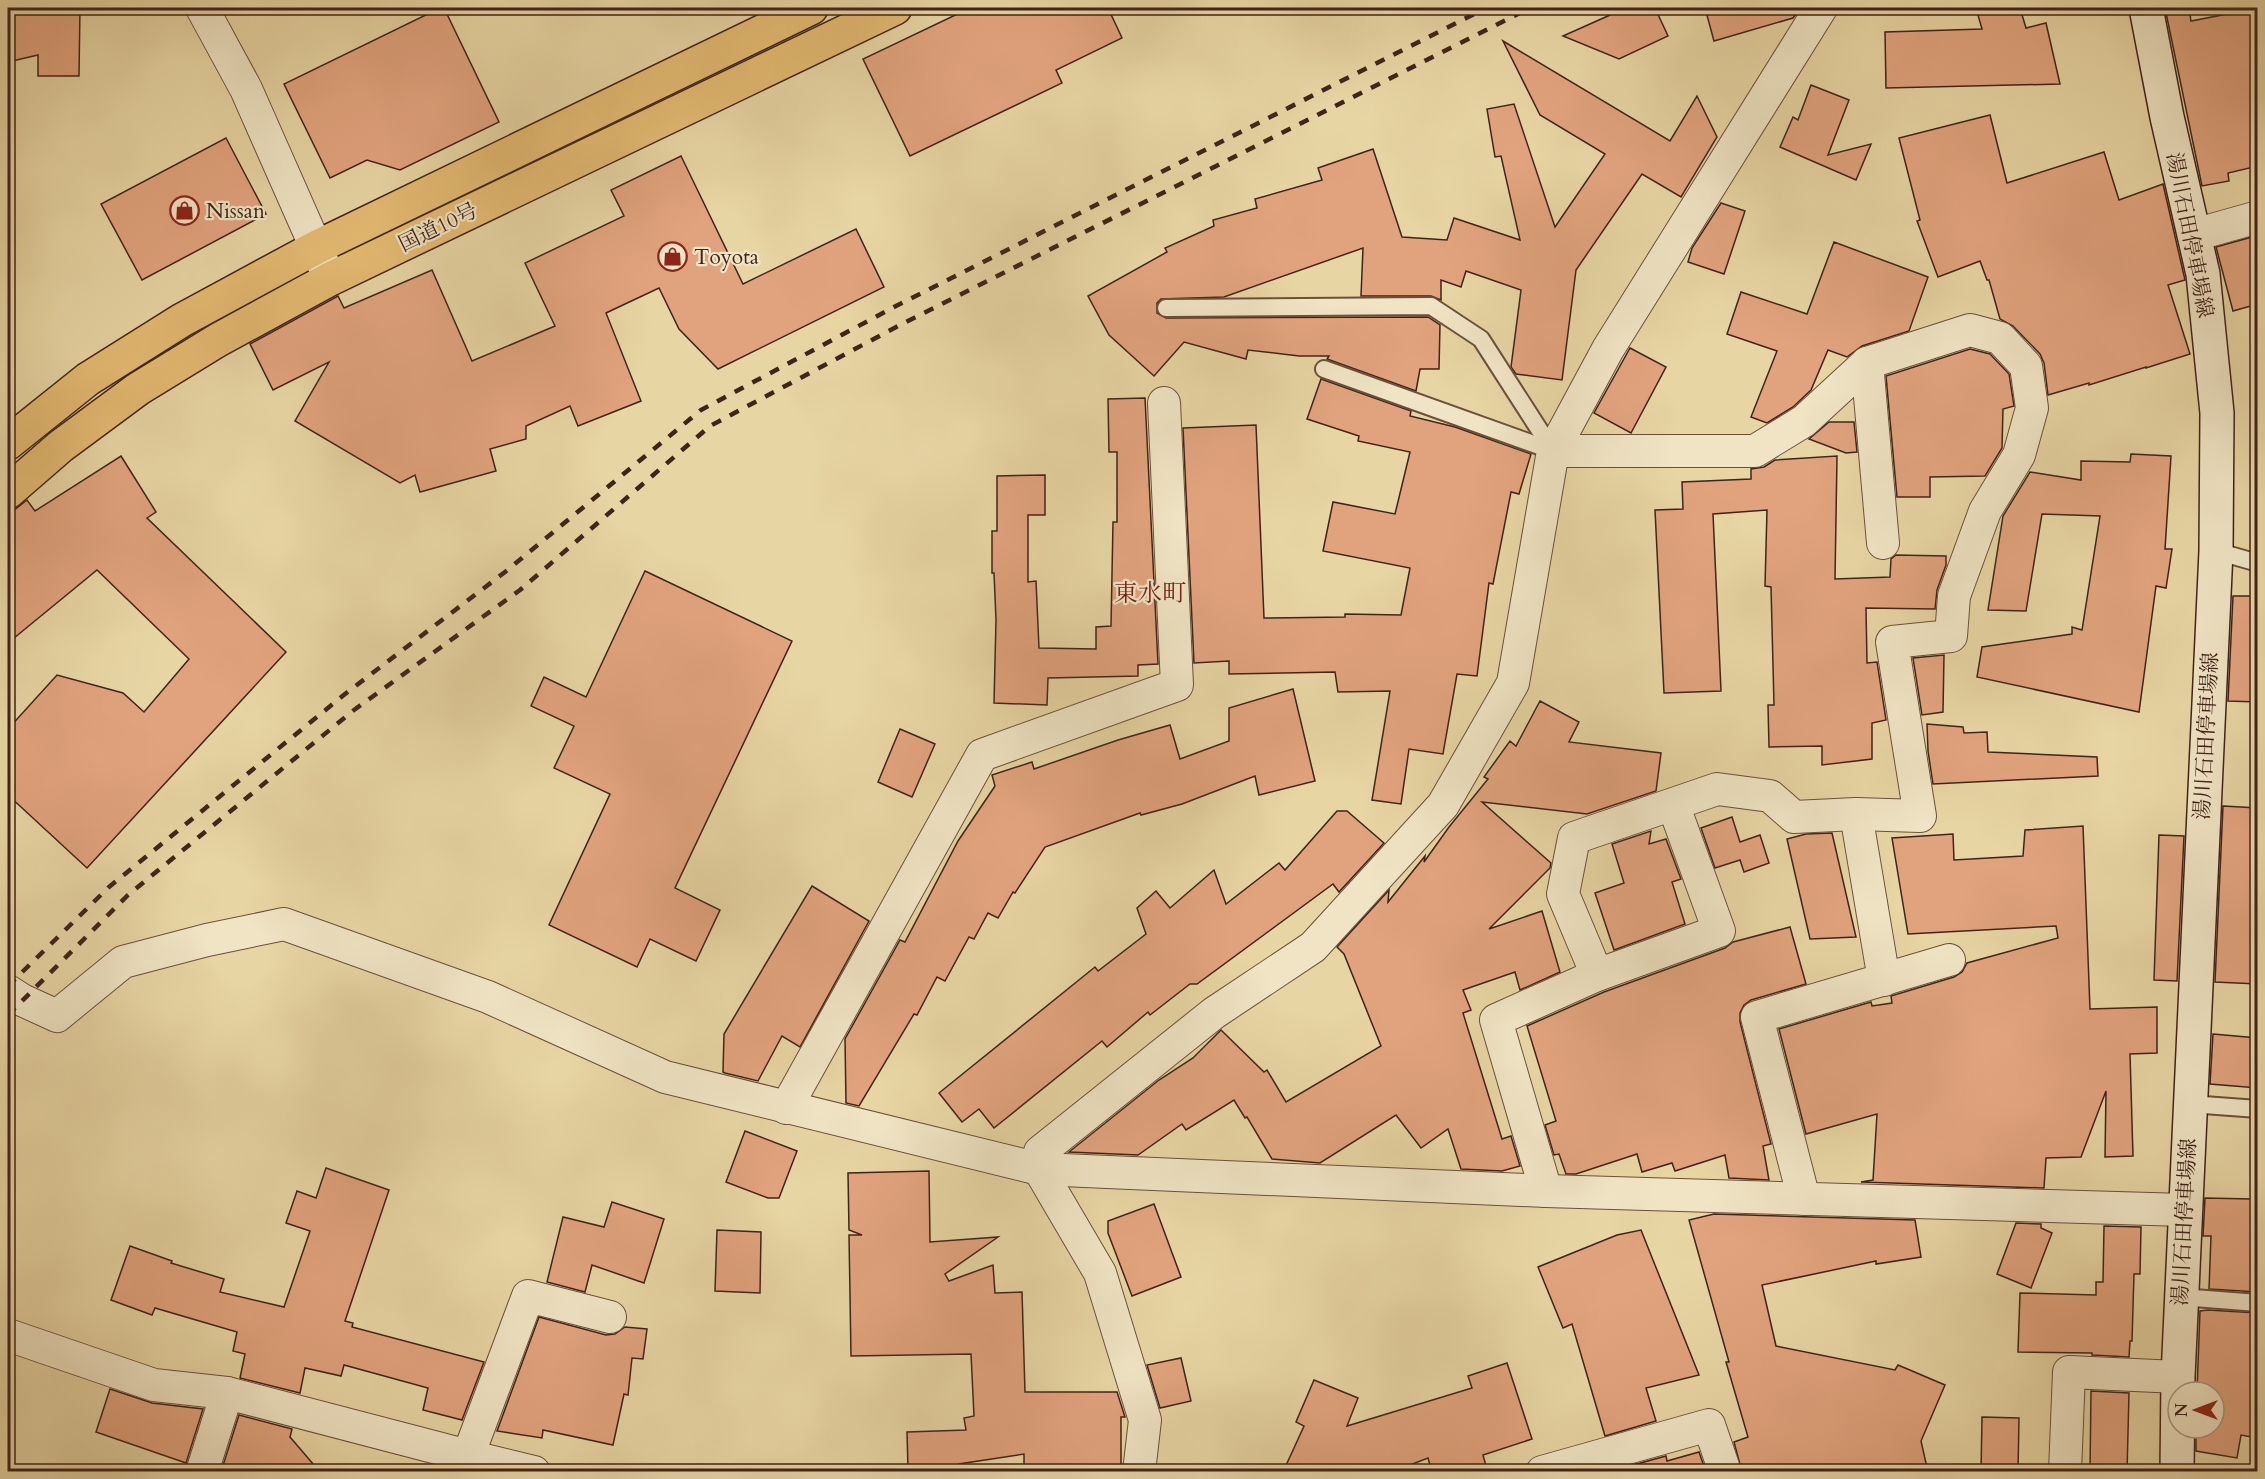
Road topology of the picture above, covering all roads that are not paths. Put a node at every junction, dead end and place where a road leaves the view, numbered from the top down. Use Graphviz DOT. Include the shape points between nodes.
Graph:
graph roads {
  1 [pos="202,8"];
  2 [pos="811,8"];
  3 [pos="896,8"];
  4 [pos="1821,8"];
  5 [pos="2146,8"];
  6 [pos="2258,217"];
  7 [pos="2193,234"];
  8 [pos="317,247"];
  9 [pos="330,279"];
  10 [pos="1166,308"];
  11 [pos="1868,363"];
  12 [pos="1324,369"];
  13 [pos="1164,403"];
  14 [pos="8,443"];
  15 [pos="1553,451"];
  16 [pos="8,492"];
  17 [pos="1883,543"];
  18 [pos="2216,550"];
  19 [pos="2258,563"];
  20 [pos="1673,804"];
  21 [pos="1856,813"];
  22 [pos="1948,960"];
  23 [pos="1597,975"];
  24 [pos="1884,980"];
  25 [pos="8,991"];
  26 [pos="2190,1104"];
  27 [pos="786,1108"];
  28 [pos="2258,1109"];
  29 [pos="1039,1169"];
  30 [pos="1546,1191"];
  31 [pos="1804,1199"];
  32 [pos="2185,1210"];
  33 [pos="2181,1297"];
  34 [pos="2258,1303"];
  35 [pos="610,1317"];
  36 [pos="8,1335"];
  37 [pos="2178,1377"];
  38 [pos="227,1393"];
  39 [pos="464,1464"];
  40 [pos="202,1472"];
  41 [pos="534,1472"];
  42 [pos="1139,1472"];
  43 [pos="1542,1472"];
  44 [pos="1725,1472"];
  45 [pos="2065,1472"];
  46 [pos="2177,1472"];
  1 -- 8 [label="street" via="246,89"];
  2 -- 8 [label="highway, 国道10号"];
  3 -- 9 [label="highway, 国道10号"];
  4 -- 15 [label="street" via="1608,350"];
  5 -- 7 [label="main road, 湯川石田停車場線"];
  6 -- 7 [label="street"];
  7 -- 18 [label="main road, 湯川石田停車場線" via="2203,274 2217,413"];
  8 -- 9 [label="street"];
  8 -- 14 [label="highway, 国道10号" via="182,320 88,379"];
  9 -- 16 [label="highway, 国道10号" via="138,389 61,446"];
  10 -- 15 [label="lane" via="1431,306 1481,339"];
  11 -- 15 [label="street" via="1804,421 1755,451"];
  11 -- 17 [label="street"];
  11 -- 21 [label="street" via="1970,330 2000,338 2026,366 2032,408 2019,455 1985,511 1954,596 1951,636 1892,642 1920,816"];
  12 -- 15 [label="lane"];
  13 -- 27 [label="street" via="1178,685 982,755"];
  15 -- 29 [label="street" via="1513,683 1443,805 1313,947 1214,1013 1040,1152"];
  18 -- 19 [label="lane"];
  18 -- 26 [label="main road, 湯川石田停車場線"];
  20 -- 21 [label="street" via="1717,789 1770,796 1794,817"];
  20 -- 23 [label="street" via="1574,838 1563,894"];
  20 -- 23 [label="street" via="1719,931"];
  21 -- 24 [label="street"];
  22 -- 24 [label="street"];
  23 -- 30 [label="street" via="1496,1020"];
  24 -- 31 [label="street" via="1757,1017"];
  25 -- 27 [label="street" via="57,1016 123,962 285,924 488,997 665,1077"];
  26 -- 28 [label="lane"];
  26 -- 32 [label="main road, 湯川石田停車場線"];
  27 -- 29 [label="street"];
  29 -- 30 [label="street"];
  29 -- 42 [label="street" via="1100,1273 1145,1420"];
  30 -- 31 [label="street"];
  31 -- 32 [label="street"];
  32 -- 33 [label="main road, 湯川石田停車場線"];
  33 -- 34 [label="lane"];
  33 -- 37 [label="main road, 湯川石田停車場線"];
  35 -- 39 [label="street" via="528,1296"];
  36 -- 38 [label="street" via="153,1385"];
  37 -- 45 [label="street" via="2069,1372"];
  37 -- 46 [label="main road, 湯川石田停車場線"];
  38 -- 39 [label="street"];
  38 -- 40 [label="street"];
  39 -- 41 [label="street"];
  43 -- 44 [label="street" via="1709,1425"];
}
